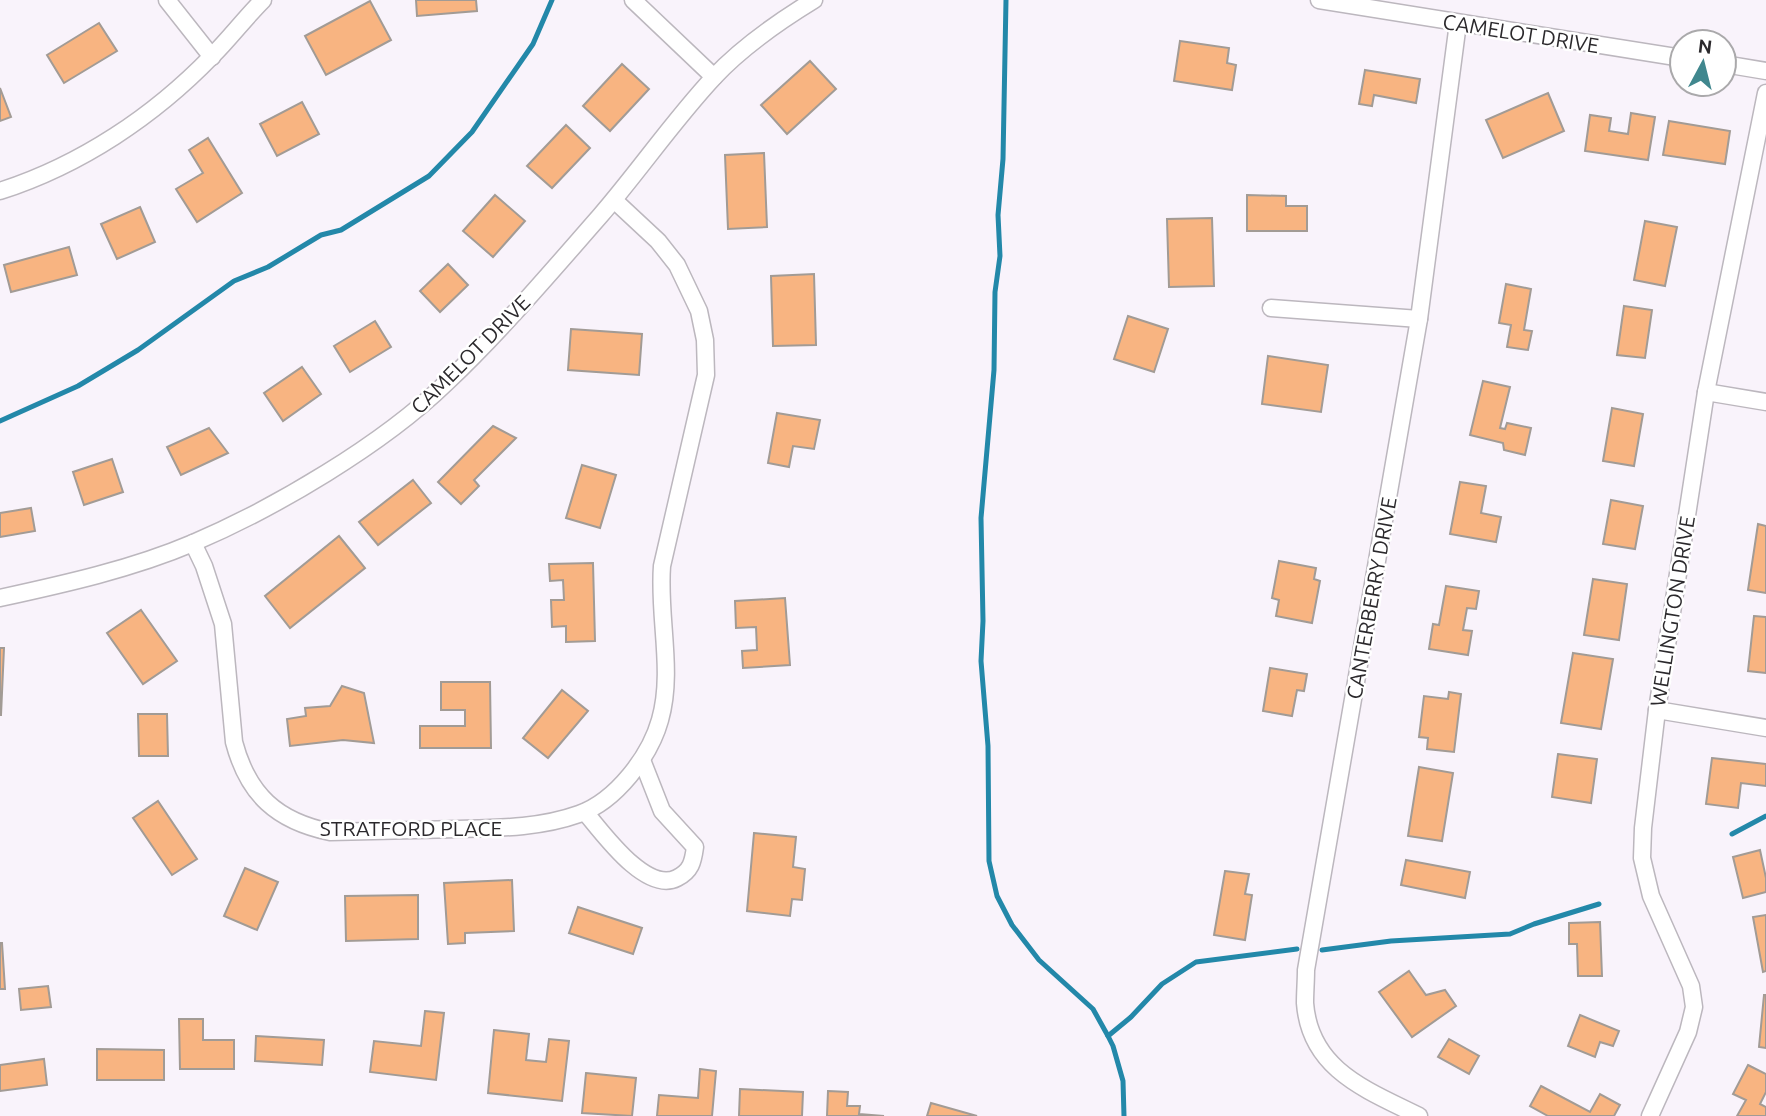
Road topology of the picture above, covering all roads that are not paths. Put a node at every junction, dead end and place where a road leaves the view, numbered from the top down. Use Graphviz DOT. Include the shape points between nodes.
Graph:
graph roads {
  1 [pos="167,0"];
  2 [pos="263,0"];
  3 [pos="633,0"];
  4 [pos="814,0"];
  5 [pos="1319,0"];
  6 [pos="1458,23"];
  7 [pos="1668,56"];
  8 [pos="212,57"];
  9 [pos="1738,66"];
  10 [pos="1766,71"];
  11 [pos="714,77"];
  12 [pos="1766,93"];
  13 [pos="0,191"];
  14 [pos="614,200"];
  15 [pos="1271,308"];
  16 [pos="1419,319"];
  17 [pos="1706,391"];
  18 [pos="1766,402"];
  19 [pos="192,543"];
  20 [pos="0,598"];
  21 [pos="1657,710"];
  22 [pos="1766,728"];
  23 [pos="642,760"];
  24 [pos="585,811"];
  25 [pos="1419,1116"];
  26 [pos="1650,1116"];
  1 -- 8 [label="street"];
  2 -- 8 [label="street"];
  3 -- 11 [label="street"];
  4 -- 11 [label="street, CAMELOT DRIVE" via="749,45"];
  5 -- 6 [label="street, CAMELOT DRIVE"];
  6 -- 7 [label="street, CAMELOT DRIVE"];
  6 -- 16 [label="street, CANTERBERRY DRIVE"];
  8 -- 13 [label="street" via="132,125 65,165"];
  9 -- 10 [label="street"];
  11 -- 14 [label="street, CAMELOT DRIVE"];
  12 -- 17 [label="street, WELLINGTON DRIVE"];
  14 -- 19 [label="street, CAMELOT DRIVE" via="446,384 401,421 279,500"];
  14 -- 23 [label="street, STRATFORD PLACE" via="677,265 699,311 705,340 706,375 662,566 665,684 660,719"];
  15 -- 16 [label="street"];
  16 -- 25 [label="street, CANTERBERRY DRIVE" via="1306,970 1305,1005 1313,1037 1331,1065 1367,1090"];
  17 -- 18 [label="street"];
  17 -- 21 [label="street, WELLINGTON DRIVE"];
  19 -- 20 [label="street, CAMELOT DRIVE" via="130,565"];
  19 -- 24 [label="street, STRATFORD PLACE" via="223,624 239,761 248,780 285,818 330,832 515,827"];
  21 -- 22 [label="street"];
  21 -- 26 [label="street, WELLINGTON DRIVE" via="1642,858 1651,896 1691,986 1694,1007 1688,1032"];
  23 -- 24 [label="street, STRATFORD PLACE" via="625,782"];
  23 -- 24 [label="street" via="662,811 695,847 693,863 684,875 673,881 656,880 630,863"];
}
